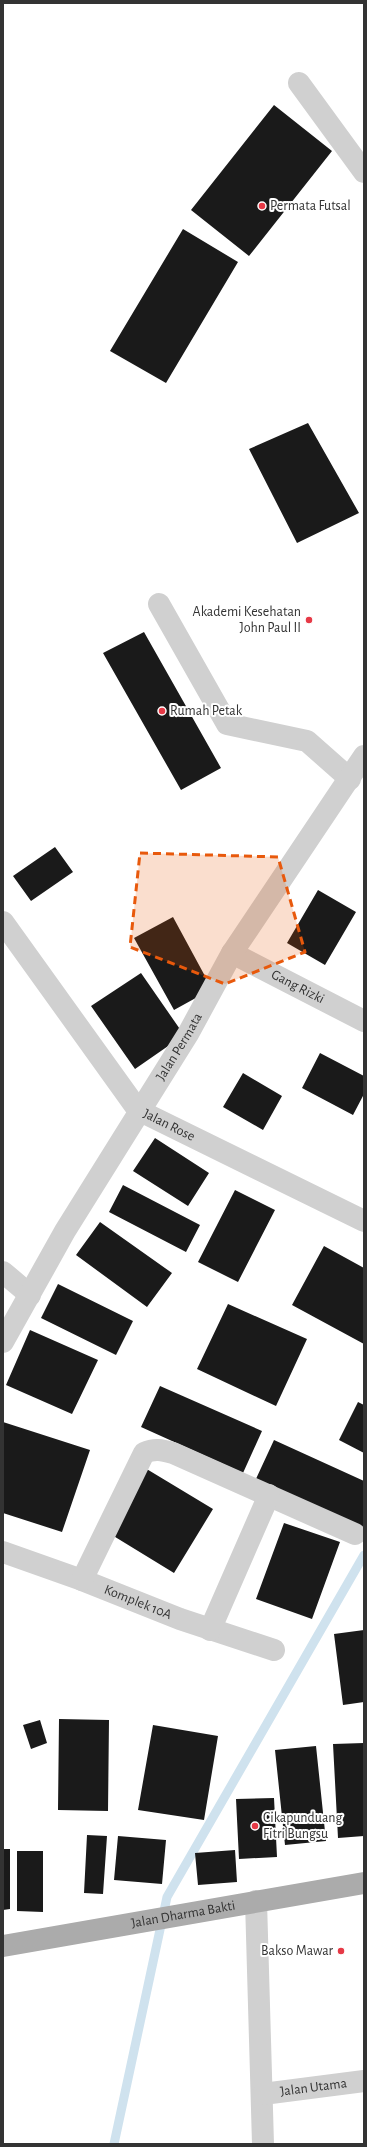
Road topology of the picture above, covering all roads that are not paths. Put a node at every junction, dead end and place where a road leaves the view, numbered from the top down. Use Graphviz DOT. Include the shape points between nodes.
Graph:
graph roads {
  1 [pos="299,83"];
  2 [pos="364,172"];
  3 [pos="159,604"];
  4 [pos="364,756"];
  5 [pos="350,779"];
  6 [pos="3,922"];
  7 [pos="232,953"];
  8 [pos="364,1021"];
  9 [pos="138,1110"];
  10 [pos="364,1221"];
  11 [pos="3,1272"];
  12 [pos="30,1295"];
  13 [pos="3,1342"];
  14 [pos="269,1495"];
  15 [pos="355,1534"];
  16 [pos="3,1552"];
  17 [pos="82,1580"];
  18 [pos="210,1630"];
  19 [pos="274,1650"];
  20 [pos="364,1883"];
  21 [pos="256,1901"];
  22 [pos="3,1946"];
  23 [pos="364,2081"];
  24 [pos="263,2094"];
  25 [pos="263,2144"];
  1 -- 2 [label="street"];
  3 -- 5 [label="street" via="227,724 307,741"];
  4 -- 5 [label="street, Jalan Permata"];
  5 -- 7 [label="street, Jalan Permata"];
  6 -- 9 [label="street, Jalan Rose"];
  7 -- 8 [label="street, Gang Rizki"];
  7 -- 9 [label="street, Jalan Permata" via="188,1034"];
  9 -- 10 [label="street, Jalan Rose"];
  9 -- 12 [label="street, Jalan Permata" via="65,1231"];
  11 -- 12 [label="street"];
  12 -- 13 [label="street, Jalan Permata"];
  14 -- 15 [label="street"];
  14 -- 17 [label="street" via="173,1453 160,1449 144,1453"];
  14 -- 18 [label="street"];
  16 -- 17 [label="street, Komplek 10A"];
  17 -- 18 [label="street, Komplek 10A"];
  18 -- 19 [label="street, Komplek 10A"];
  20 -- 21 [label="main road, Jalan Dharma Bakti"];
  21 -- 22 [label="main road, Jalan Dharma Bakti"];
  21 -- 24 [label="street"];
  23 -- 24 [label="street, Jalan Utama"];
  24 -- 25 [label="street"];
}
